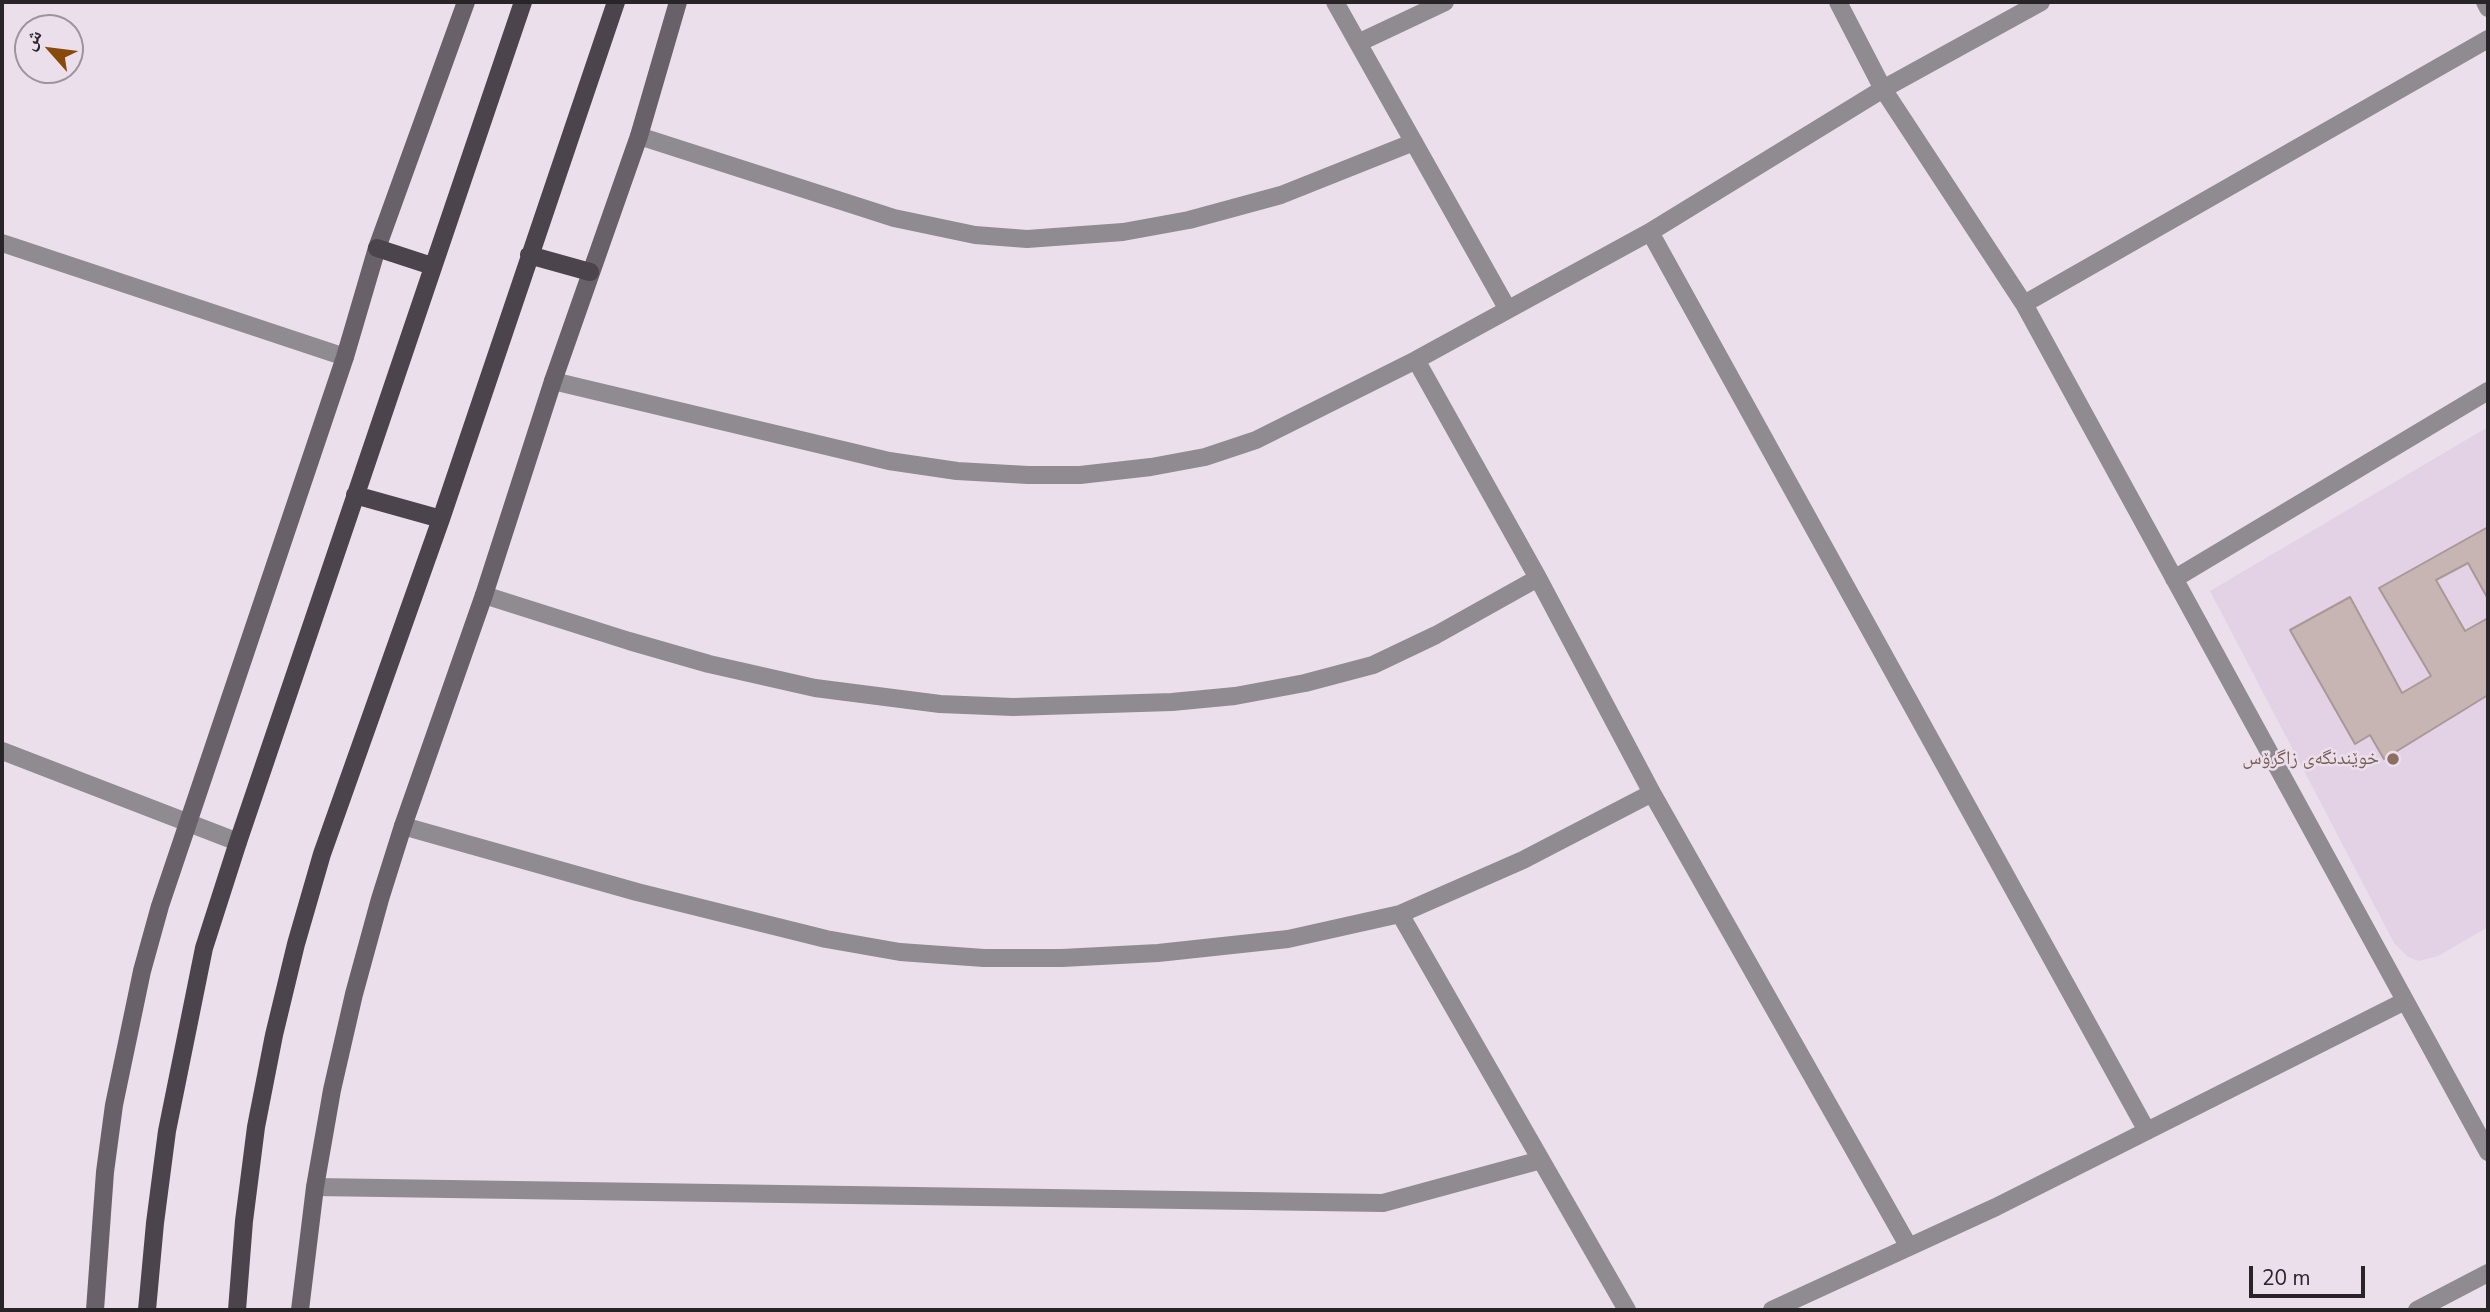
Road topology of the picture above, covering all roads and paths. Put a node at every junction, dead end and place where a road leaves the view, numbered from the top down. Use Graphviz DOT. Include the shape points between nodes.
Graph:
graph roads {
  1 [pos="466,2"];
  2 [pos="523,2"];
  3 [pos="616,2"];
  4 [pos="678,2"];
  5 [pos="1335,2"];
  6 [pos="1445,2"];
  7 [pos="1838,2"];
  8 [pos="2041,2"];
  9 [pos="2485,2"];
  10 [pos="2488,8"];
  11 [pos="2488,39"];
  12 [pos="1358,43"];
  13 [pos="1883,89"];
  14 [pos="639,136"];
  15 [pos="1414,142"];
  16 [pos="1650,232"];
  17 [pos="2,243"];
  18 [pos="377,248"];
  19 [pos="529,254"];
  20 [pos="432,266"];
  21 [pos="590,272"];
  22 [pos="2024,304"];
  23 [pos="1507,309"];
  24 [pos="345,358"];
  25 [pos="1416,360"];
  26 [pos="553,381"];
  27 [pos="2488,390"];
  28 [pos="355,495"];
  29 [pos="441,519"];
  30 [pos="1538,578"];
  31 [pos="2174,579"];
  32 [pos="484,595"];
  33 [pos="2,751"];
  34 [pos="1653,793"];
  35 [pos="188,823"];
  36 [pos="402,826"];
  37 [pos="238,842"];
  38 [pos="1400,914"];
  39 [pos="2406,1001"];
  40 [pos="2147,1131"];
  41 [pos="2488,1152"];
  42 [pos="1541,1160"];
  43 [pos="315,1186"];
  44 [pos="1909,1247"];
  45 [pos="2488,1273"];
  46 [pos="94,1310"];
  47 [pos="147,1310"];
  48 [pos="237,1310"];
  49 [pos="300,1310"];
  50 [pos="1627,1310"];
  51 [pos="1772,1310"];
  52 [pos="2417,1310"];
  1 -- 18 [label="street"];
  2 -- 20 [label="main road"];
  3 -- 19 [label="main road"];
  4 -- 14 [label="street"];
  5 -- 12 [label="street"];
  6 -- 12 [label="street"];
  7 -- 13 [label="street"];
  8 -- 13 [label="street"];
  9 -- 10 [label="street"];
  11 -- 22 [label="street"];
  12 -- 15 [label="street"];
  13 -- 16 [label="street"];
  13 -- 22 [label="street"];
  14 -- 15 [label="street" via="894,218 975,236 1027,239 1123,232 1189,220 1281,195"];
  14 -- 21 [label="street"];
  15 -- 23 [label="street"];
  16 -- 23 [label="street"];
  16 -- 40 [label="street"];
  17 -- 24 [label="street"];
  18 -- 20 [label="main road"];
  18 -- 24 [label="street"];
  19 -- 21 [label="main road"];
  19 -- 29 [label="main road"];
  20 -- 28 [label="main road"];
  21 -- 26 [label="street"];
  22 -- 31 [label="street"];
  23 -- 25 [label="street"];
  24 -- 35 [label="street"];
  25 -- 26 [label="street" via="1256,440 1205,457 1080,475 957,471 890,461"];
  25 -- 30 [label="street"];
  26 -- 32 [label="street"];
  27 -- 31 [label="street"];
  28 -- 29 [label="main road"];
  28 -- 37 [label="main road"];
  29 -- 48 [label="main road" via="322,854 296,944 257,1128"];
  30 -- 32 [label="street" via="1373,666 1235,696 1026,707 878,698 802,685 709,664"];
  30 -- 34 [label="street"];
  31 -- 39 [label="street"];
  32 -- 36 [label="street"];
  33 -- 35 [label="street"];
  34 -- 38 [label="street" via="1523,860"];
  34 -- 44 [label="street"];
  35 -- 37 [label="street"];
  35 -- 46 [label="street" via="160,906 127,1038 105,1172"];
  36 -- 38 [label="street" via="739,919 900,952 984,958 1158,953 1288,939"];
  36 -- 43 [label="street" via="354,994"];
  37 -- 47 [label="main road" via="204,948 184,1039 167,1131"];
  38 -- 42 [label="street"];
  39 -- 40 [label="street"];
  39 -- 41 [label="street"];
  40 -- 44 [label="street"];
  42 -- 43 [label="street" via="1383,1203"];
  42 -- 50 [label="street"];
  43 -- 49 [label="street"];
  44 -- 51 [label="street"];
  45 -- 52 [label="street"];
}
